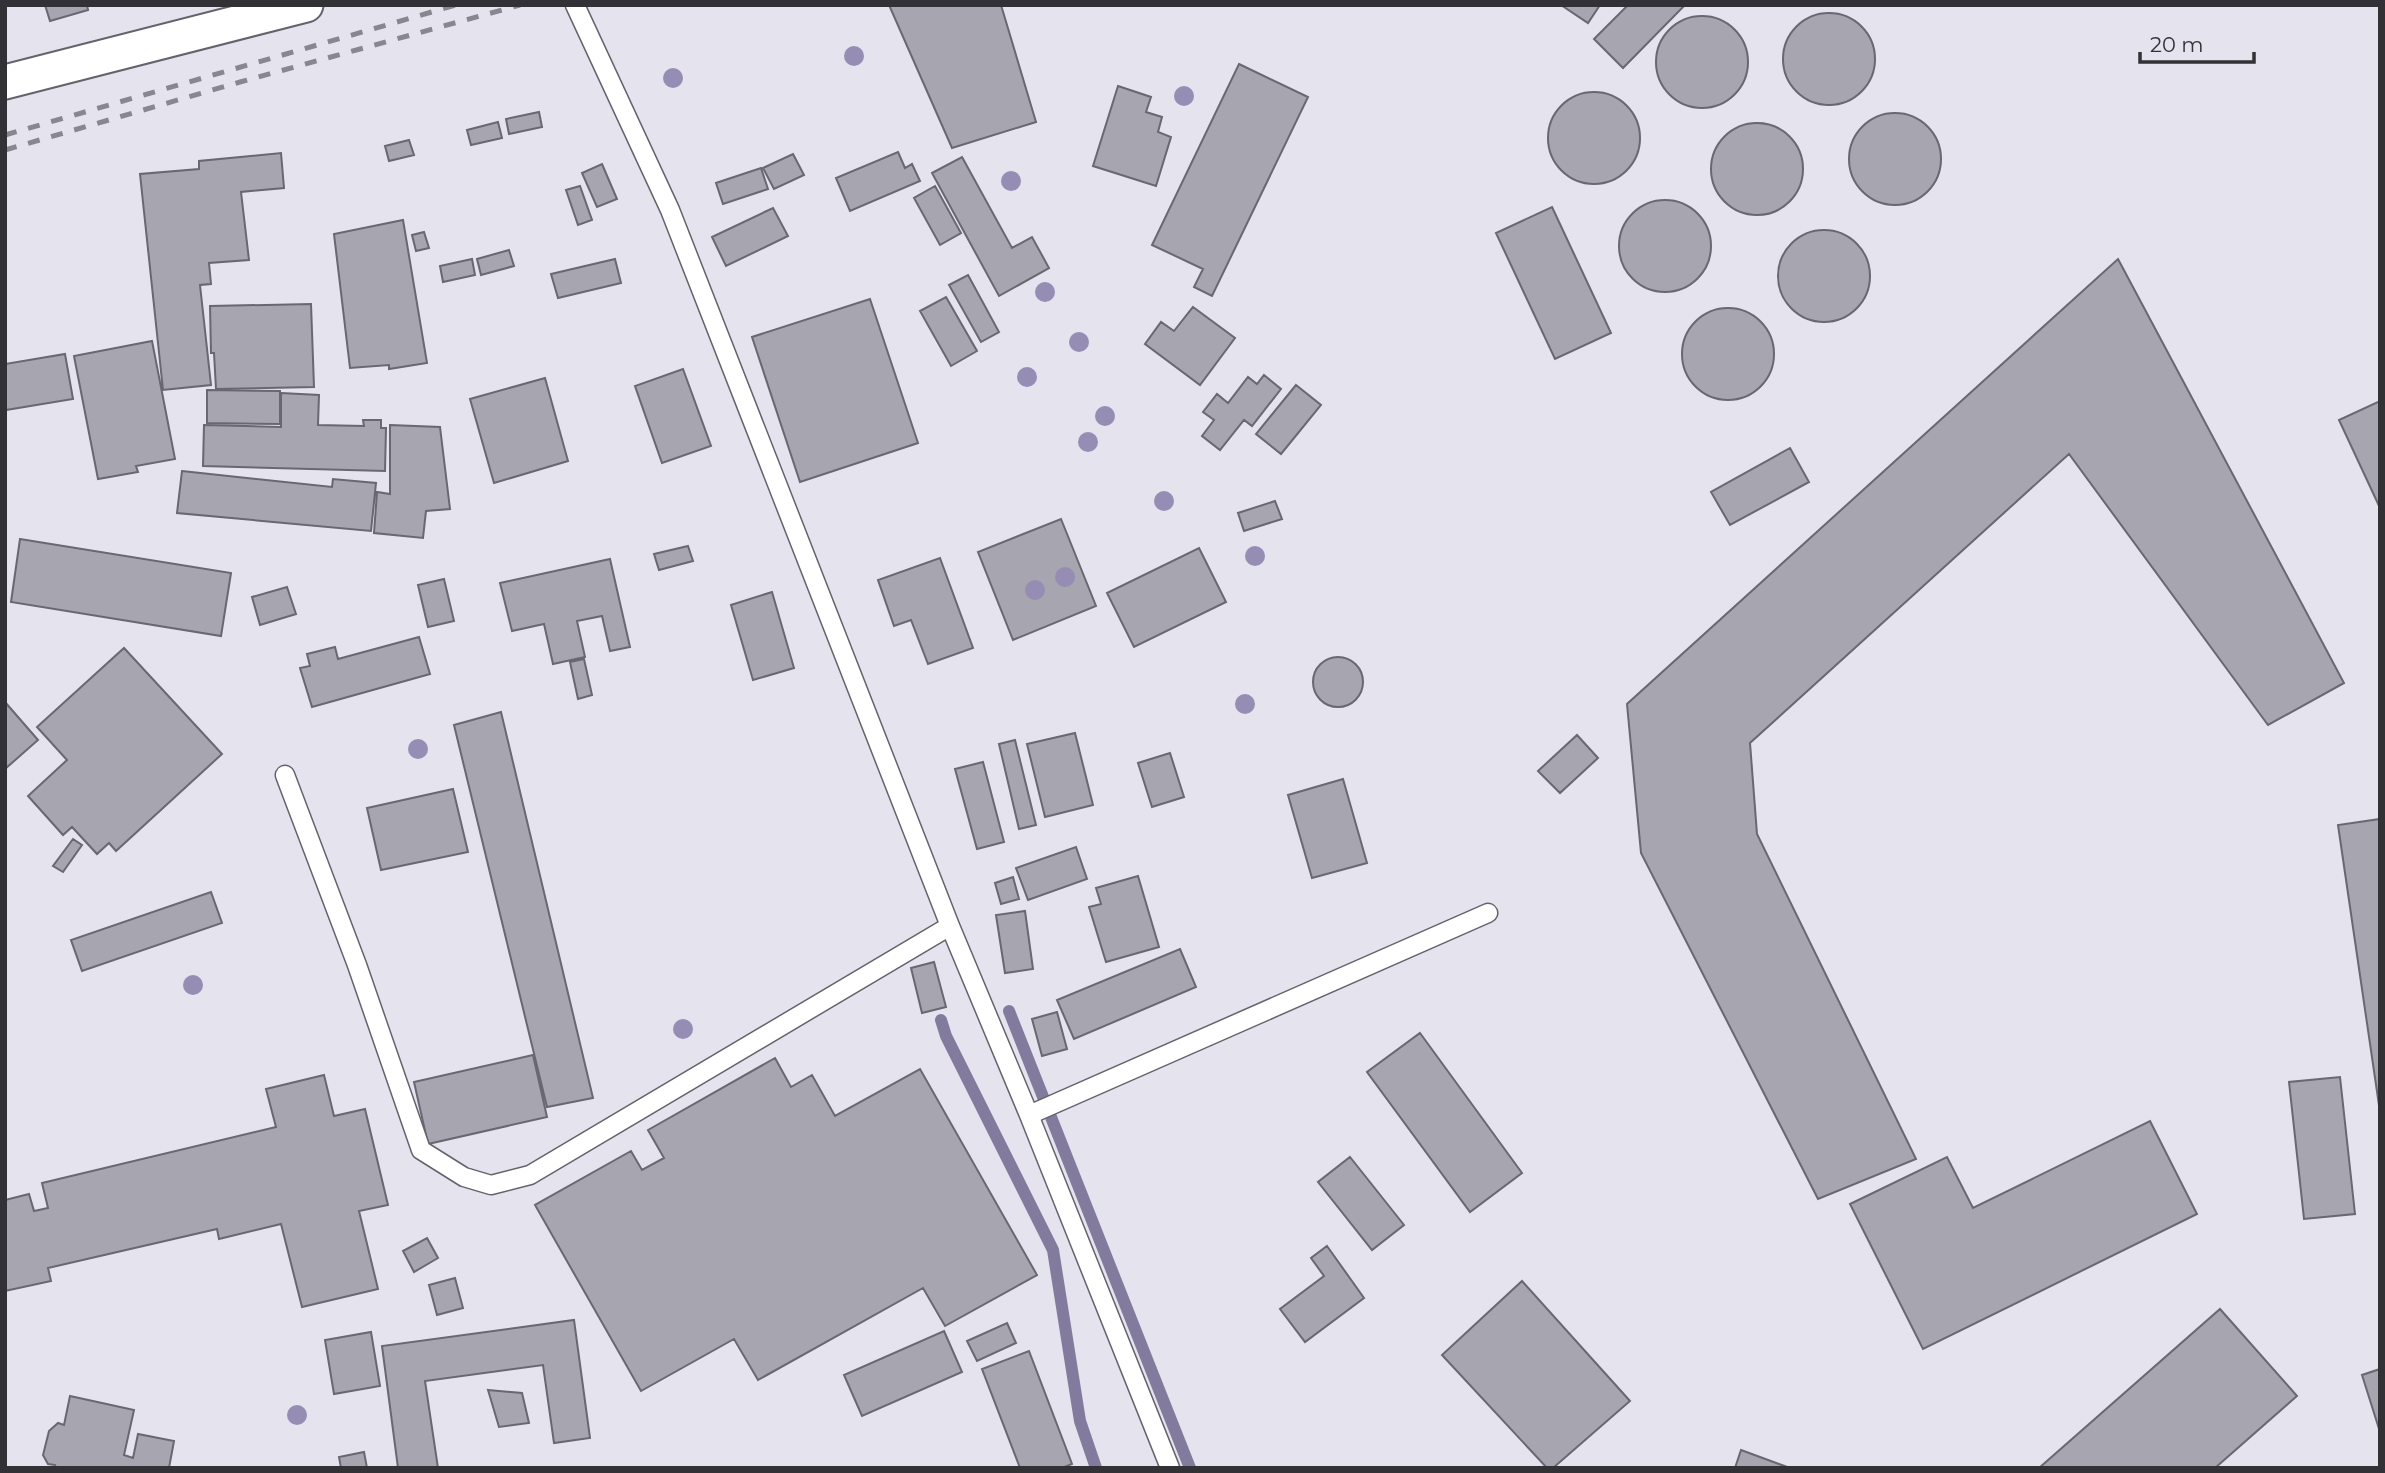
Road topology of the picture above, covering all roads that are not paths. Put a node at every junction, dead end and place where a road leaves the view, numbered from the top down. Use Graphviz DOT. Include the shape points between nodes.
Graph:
graph roads {
  1 [pos="306,5"];
  2 [pos="575,5"];
  3 [pos="5,82"];
  4 [pos="285,775"];
  5 [pos="1488,913"];
  6 [pos="950,926"];
  7 [pos="1029,1115"];
  8 [pos="1170,1468"];
  1 -- 3 [label="street"];
  2 -- 6 [label="lane" via="670,210"];
  4 -- 6 [label="lane" via="421,1150 464,1177 491,1185 530,1175"];
  5 -- 7 [label="lane"];
  6 -- 7 [label="lane"];
  7 -- 8 [label="lane"];
}
